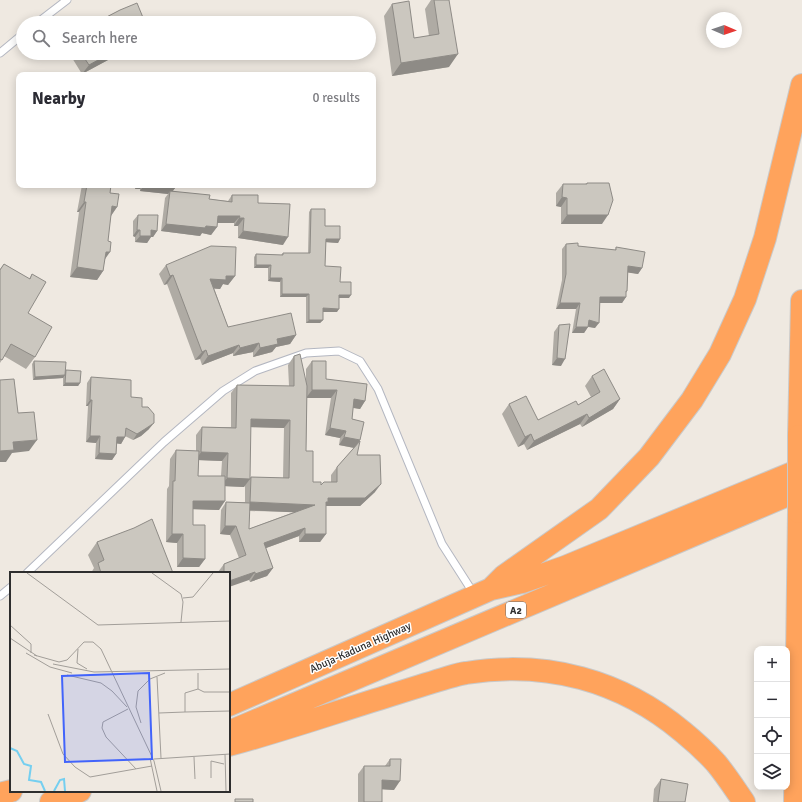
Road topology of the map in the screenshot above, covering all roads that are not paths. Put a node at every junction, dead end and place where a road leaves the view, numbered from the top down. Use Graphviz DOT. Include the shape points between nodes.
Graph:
graph roads {
  1 [pos="66,0"];
  2 [pos="46,16"];
  3 [pos="16,40"];
  4 [pos="0,53"];
  5 [pos="802,85"];
  6 [pos="802,301"];
  7 [pos="802,469"];
  8 [pos="802,489"];
  9 [pos="28,572"];
  10 [pos="10,588"];
  11 [pos="483,593"];
  12 [pos="0,596"];
  13 [pos="230,705"];
  14 [pos="230,732"];
  15 [pos="230,745"];
  16 [pos="10,791"];
  17 [pos="77,792"];
  18 [pos="0,794"];
  19 [pos="51,802"];
  20 [pos="744,802"];
  21 [pos="795,802"];
  1 -- 2 [label="lane"];
  3 -- 4 [label="lane"];
  5 -- 11 [label="highway" via="765,238 745,299 720,354 692,400 649,457 599,509"];
  6 -- 21 [label="highway, bridge"];
  7 -- 11 [label="highway" via="565,567"];
  8 -- 14 [label="highway, A2"];
  9 -- 11 [label="lane" via="158,448 223,391 255,371 306,353 339,351 360,361 378,390 442,544"];
  10 -- 12 [label="lane"];
  11 -- 13 [label="highway, Abuja-Kaduna Highway"];
  15 -- 20 [label="highway" via="465,673 525,669 553,672 587,678 641,702 665,717 715,762"];
  16 -- 18 [label="highway"];
  17 -- 19 [label="highway"];
}
